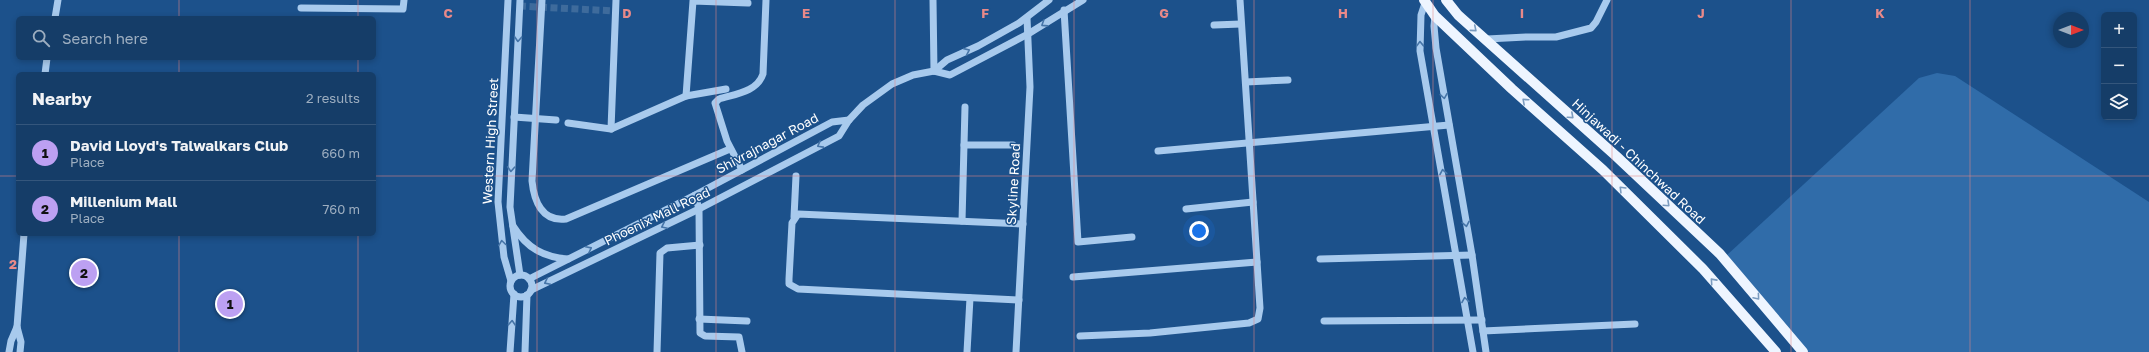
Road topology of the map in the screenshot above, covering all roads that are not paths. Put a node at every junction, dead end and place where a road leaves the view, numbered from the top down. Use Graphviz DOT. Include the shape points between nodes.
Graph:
graph roads {
  1 [pos="58,0"];
  2 [pos="404,0"];
  3 [pos="508,0"];
  4 [pos="520,0"];
  5 [pos="542,0"];
  6 [pos="616,0"];
  7 [pos="766,0"];
  8 [pos="933,0"];
  9 [pos="1049,0"];
  10 [pos="1083,0"];
  11 [pos="1240,0"];
  12 [pos="1446,0"];
  13 [pos="1607,0"];
  14 [pos="693,1"];
  15 [pos="1424,2"];
  16 [pos="748,3"];
  17 [pos="301,8"];
  18 [pos="1064,10"];
  19 [pos="54,16"];
  20 [pos="1436,16"];
  21 [pos="1027,18"];
  22 [pos="1242,24"];
  23 [pos="1214,25"];
  24 [pos="1028,34"];
  25 [pos="1487,40"];
  26 [pos="47,60"];
  27 [pos="934,71"];
  28 [pos="44,72"];
  29 [pos="1288,80"];
  30 [pos="1246,82"];
  31 [pos="726,89"];
  32 [pos="504,96"];
  33 [pos="515,96"];
  34 [pos="686,96"];
  35 [pos="965,107"];
  36 [pos="514,117"];
  37 [pos="535,118"];
  38 [pos="556,120"];
  39 [pos="849,120"];
  40 [pos="568,124"];
  41 [pos="1449,125"];
  42 [pos="1435,126"];
  43 [pos="611,129"];
  44 [pos="1250,142"];
  45 [pos="964,145"];
  46 [pos="1013,145"];
  47 [pos="730,149"];
  48 [pos="1158,151"];
  49 [pos="742,170"];
  50 [pos="796,176"];
  51 [pos="695,195"];
  52 [pos="1253,202"];
  53 [pos="699,209"];
  54 [pos="1186,209"];
  55 [pos="794,217"];
  56 [pos="962,221"];
  57 [pos="511,222"];
  58 [pos="1023,224"];
  59 [pos="623,232"];
  60 [pos="24,236"];
  61 [pos="1132,237"];
  62 [pos="628,243"];
  63 [pos="700,245"];
  64 [pos="1472,255"];
  65 [pos="1458,256"];
  66 [pos="568,259"];
  67 [pos="1320,259"];
  68 [pos="1257,262"];
  69 [pos="520,275"];
  70 [pos="1073,277"];
  71 [pos="530,279"];
  72 [pos="512,281"];
  73 [pos="529,292"];
  74 [pos="514,294"];
  75 [pos="970,298"];
  76 [pos="1019,300"];
  77 [pos="699,319"];
  78 [pos="1468,320"];
  79 [pos="1482,320"];
  80 [pos="747,321"];
  81 [pos="1324,321"];
  82 [pos="1635,324"];
  83 [pos="17,327"];
  84 [pos="1483,331"];
  85 [pos="1080,336"];
  86 [pos="1797,350"];
  87 [pos="10,352"];
  88 [pos="20,352"];
  89 [pos="510,352"];
  90 [pos="525,352"];
  91 [pos="658,352"];
  92 [pos="742,352"];
  93 [pos="967,352"];
  94 [pos="1016,352"];
  95 [pos="1473,352"];
  96 [pos="1486,352"];
  97 [pos="1776,352"];
  1 -- 19 [label="street"];
  2 -- 17 [label="street" via="403,9"];
  3 -- 32 [label="street, Western High Street"];
  4 -- 33 [label="street, Western High Street, one-way"];
  5 -- 37 [label="street"];
  6 -- 43 [label="street"];
  7 -- 47 [label="street" via="763,74 760,83 754,88 719,99 716,103"];
  8 -- 27 [label="street"];
  9 -- 21 [label="street"];
  10 -- 18 [label="street"];
  11 -- 22 [label="street"];
  12 -- 25 [label="main road, Hinjawadi - Chinchwad Road, one-way" via="1458,15"];
  13 -- 25 [label="street" via="1596,22 1590,28 1556,37 1526,36"];
  14 -- 16 [label="street"];
  14 -- 34 [label="street"];
  15 -- 20 [label="main road"];
  42 -- 15 [label="street, one-way" via="1420,51"];
  18 -- 24 [label="street, one-way"];
  18 -- 61 [label="street" via="1078,242"];
  20 -- 41 [label="street, one-way" via="1436,48"];
  97 -- 20 [label="main road, one-way" via="1703,269 1614,181"];
  21 -- 24 [label="street, Skyline Road"];
  27 -- 21 [label="street, one-way" via="947,60 978,46"];
  22 -- 23 [label="street"];
  22 -- 30 [label="street"];
  24 -- 27 [label="street" via="950,75"];
  24 -- 58 [label="street, Skyline Road" via="1030,87"];
  25 -- 86 [label="main road, Hinjawadi - Chinchwad Road, one-way" via="1720,254"];
  26 -- 28 [label="street"];
  27 -- 39 [label="street" via="913,75 892,84 863,105"];
  29 -- 30 [label="street"];
  30 -- 44 [label="street"];
  31 -- 34 [label="street"];
  32 -- 33 [label="street"];
  72 -- 32 [label="street, Western High Street, one-way" via="504,257 498,206"];
  33 -- 36 [label="street, Western High Street"];
  34 -- 43 [label="street"];
  35 -- 45 [label="street"];
  36 -- 37 [label="street"];
  36 -- 57 [label="street, Western High Street, one-way"];
  37 -- 38 [label="street"];
  37 -- 47 [label="street" via="533,191 539,209 558,220 566,219"];
  39 -- 49 [label="street, Shivrajnagar Road" via="832,122"];
  39 -- 53 [label="street, Phoenix Mall Road, one-way" via="839,136"];
  40 -- 43 [label="street"];
  41 -- 42 [label="street"];
  41 -- 64 [label="street, one-way"];
  42 -- 44 [label="street"];
  65 -- 42 [label="street, one-way"];
  44 -- 48 [label="street"];
  44 -- 52 [label="street"];
  45 -- 46 [label="street"];
  45 -- 56 [label="street"];
  47 -- 49 [label="street"];
  49 -- 51 [label="street, Shivrajnagar Road"];
  50 -- 55 [label="street"];
  51 -- 53 [label="street"];
  51 -- 59 [label="street, Phoenix Mall Road"];
  52 -- 54 [label="street"];
  52 -- 68 [label="street"];
  53 -- 62 [label="street, Phoenix Mall Road, one-way"];
  53 -- 63 [label="street"];
  55 -- 56 [label="street" via="804,213"];
  55 -- 75 [label="street" via="789,279 789,284 793,288"];
  56 -- 58 [label="street"];
  57 -- 66 [label="street" via="527,245 552,258"];
  57 -- 69 [label="street, Western High Street"];
  58 -- 76 [label="street, Skyline Road"];
  59 -- 62 [label="street"];
  66 -- 59 [label="street, Phoenix Mall Road, one-way"];
  60 -- 83 [label="street"];
  62 -- 73 [label="street, Phoenix Mall Road, one-way"];
  63 -- 77 [label="street"];
  63 -- 91 [label="street" via="667,248 660,253"];
  64 -- 65 [label="street"];
  64 -- 79 [label="street"];
  65 -- 67 [label="street"];
  78 -- 65 [label="street, one-way"];
  66 -- 71 [label="street, Phoenix Mall Road"];
  68 -- 70 [label="street"];
  68 -- 85 [label="street" via="1260,314 1253,322 1150,334"];
  69 -- 71 [label="street"];
  69 -- 72 [label="street"];
  71 -- 73 [label="street"];
  72 -- 74 [label="street" via="510,288"];
  73 -- 74 [label="street" via="520,297"];
  73 -- 90 [label="street"];
  89 -- 74 [label="street, one-way"];
  75 -- 76 [label="street"];
  75 -- 93 [label="street"];
  76 -- 94 [label="street, Skyline Road"];
  77 -- 80 [label="street"];
  77 -- 92 [label="street" via="701,335 739,338"];
  78 -- 79 [label="street"];
  78 -- 81 [label="street"];
  78 -- 95 [label="street"];
  79 -- 84 [label="street"];
  82 -- 84 [label="street"];
  83 -- 87 [label="street" via="11,341"];
  83 -- 88 [label="street" via="22,342"];
  84 -- 96 [label="street"];
}
